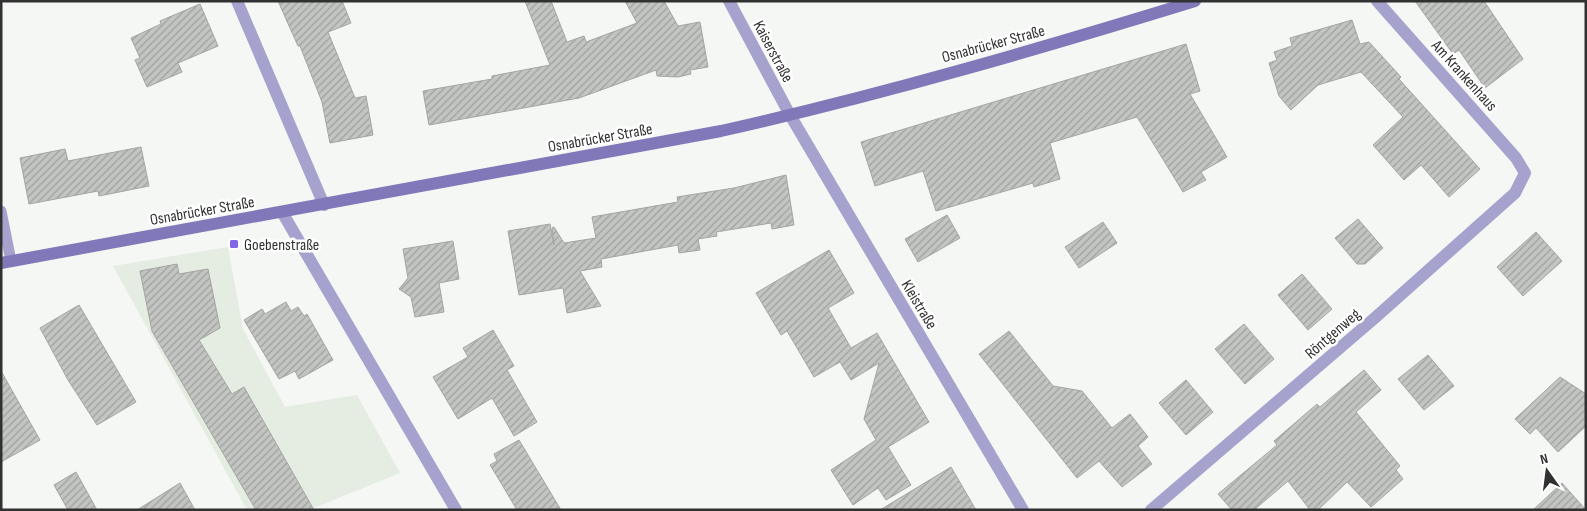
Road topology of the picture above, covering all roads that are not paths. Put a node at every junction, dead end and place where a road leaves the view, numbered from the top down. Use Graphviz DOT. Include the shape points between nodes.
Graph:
graph roads {
  1 [pos="237,1"];
  2 [pos="729,1"];
  3 [pos="1196,1"];
  4 [pos="1377,1"];
  5 [pos="790,115"];
  6 [pos="1525,173"];
  7 [pos="324,205"];
  8 [pos="1,212"];
  9 [pos="282,212"];
  10 [pos="6,262"];
  11 [pos="456,510"];
  12 [pos="1023,510"];
  13 [pos="1151,510"];
  1 -- 7 [label="street"];
  2 -- 5 [label="street, Kaiserstraße"];
  3 -- 5 [label="street, Osnabrücker Straße"];
  4 -- 6 [label="street, Am Krankenhaus" via="1516,158"];
  5 -- 7 [label="street, Osnabrücker Straße" via="721,131"];
  5 -- 12 [label="street, Kleistraße"];
  6 -- 13 [label="street, Röntgenweg" via="1515,192 1377,316"];
  7 -- 9 [label="street, Osnabrücker Straße"];
  8 -- 10 [label="lane"];
  9 -- 10 [label="street, Osnabrücker Straße"];
  9 -- 11 [label="street"];
}
